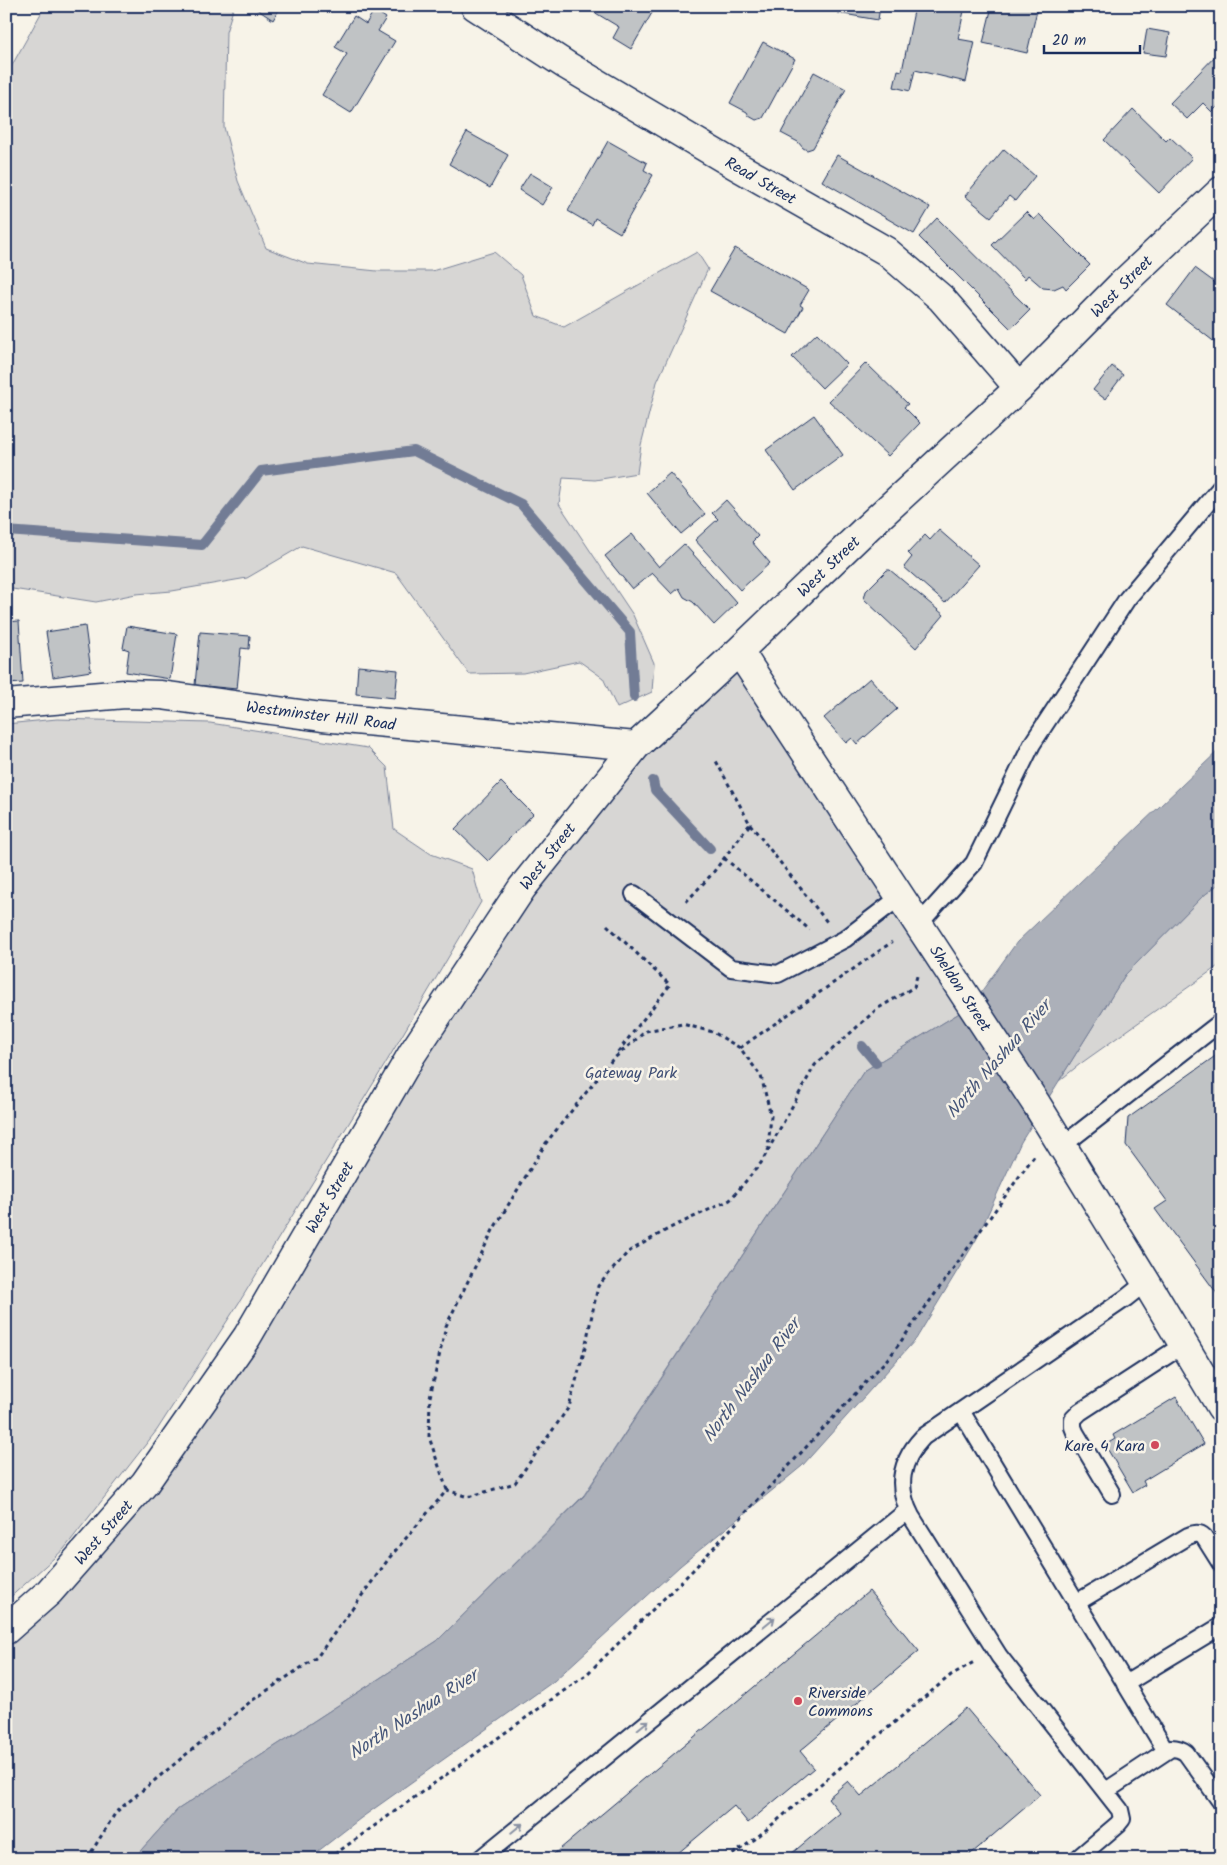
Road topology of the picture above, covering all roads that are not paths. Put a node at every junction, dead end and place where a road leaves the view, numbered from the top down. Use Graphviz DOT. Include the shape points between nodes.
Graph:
graph roads {
  1 [pos="475,6"];
  2 [pos="1221,191"];
  3 [pos="1019,388"];
  4 [pos="1221,488"];
  5 [pos="739,651"];
  6 [pos="6,704"];
  7 [pos="636,746"];
  8 [pos="634,894"];
  9 [pos="901,896"];
  10 [pos="919,924"];
  11 [pos="1221,1022"];
  12 [pos="1058,1139"];
  13 [pos="1146,1282"];
  14 [pos="1183,1345"];
  15 [pos="1217,1391"];
  16 [pos="961,1411"];
  17 [pos="1112,1494"];
  18 [pos="908,1510"];
  19 [pos="1221,1564"];
  20 [pos="1076,1602"];
  21 [pos="1221,1626"];
  22 [pos="6,1630"];
  23 [pos="1125,1684"];
  24 [pos="1166,1751"];
  25 [pos="1106,1791"];
  26 [pos="1221,1802"];
  27 [pos="480,1859"];
  28 [pos="1077,1859"];
  1 -- 3 [label="street, Read Street" via="566,65 886,251 941,298"];
  2 -- 3 [label="street, West Street" via="1120,286"];
  3 -- 5 [label="street, West Street"];
  4 -- 10 [label="lane" via="1127,599 1032,744 974,864"];
  5 -- 7 [label="street, West Street"];
  5 -- 9 [label="street, Sheldon Street"];
  6 -- 7 [label="street, Westminster Hill Road" via="125,694 161,695 322,716"];
  7 -- 22 [label="street, West Street" via="522,888 412,1054 247,1337 145,1483 49,1592"];
  8 -- 9 [label="lane" via="731,968 778,974 845,939"];
  9 -- 10 [label="street, Sheldon Street"];
  10 -- 12 [label="street, Sheldon Street"];
  11 -- 12 [label="lane"];
  12 -- 13 [label="street, Sheldon Street"];
  13 -- 14 [label="street, Sheldon Street"];
  13 -- 16 [label="lane"];
  14 -- 15 [label="street, Sheldon Street"];
  14 -- 17 [label="lane" via="1080,1412 1073,1420 1075,1432"];
  16 -- 18 [label="lane" via="912,1449 902,1486"];
  16 -- 20 [label="lane"];
  18 -- 25 [label="lane" via="999,1656"];
  27 -- 18 [label="lane, one-way"];
  19 -- 20 [label="lane" via="1204,1536 1194,1533"];
  20 -- 23 [label="lane"];
  21 -- 23 [label="lane"];
  23 -- 24 [label="lane"];
  24 -- 25 [label="lane"];
  24 -- 26 [label="lane" via="1171,1748 1182,1750"];
  25 -- 28 [label="lane" via="1120,1810 1122,1819"];
}
